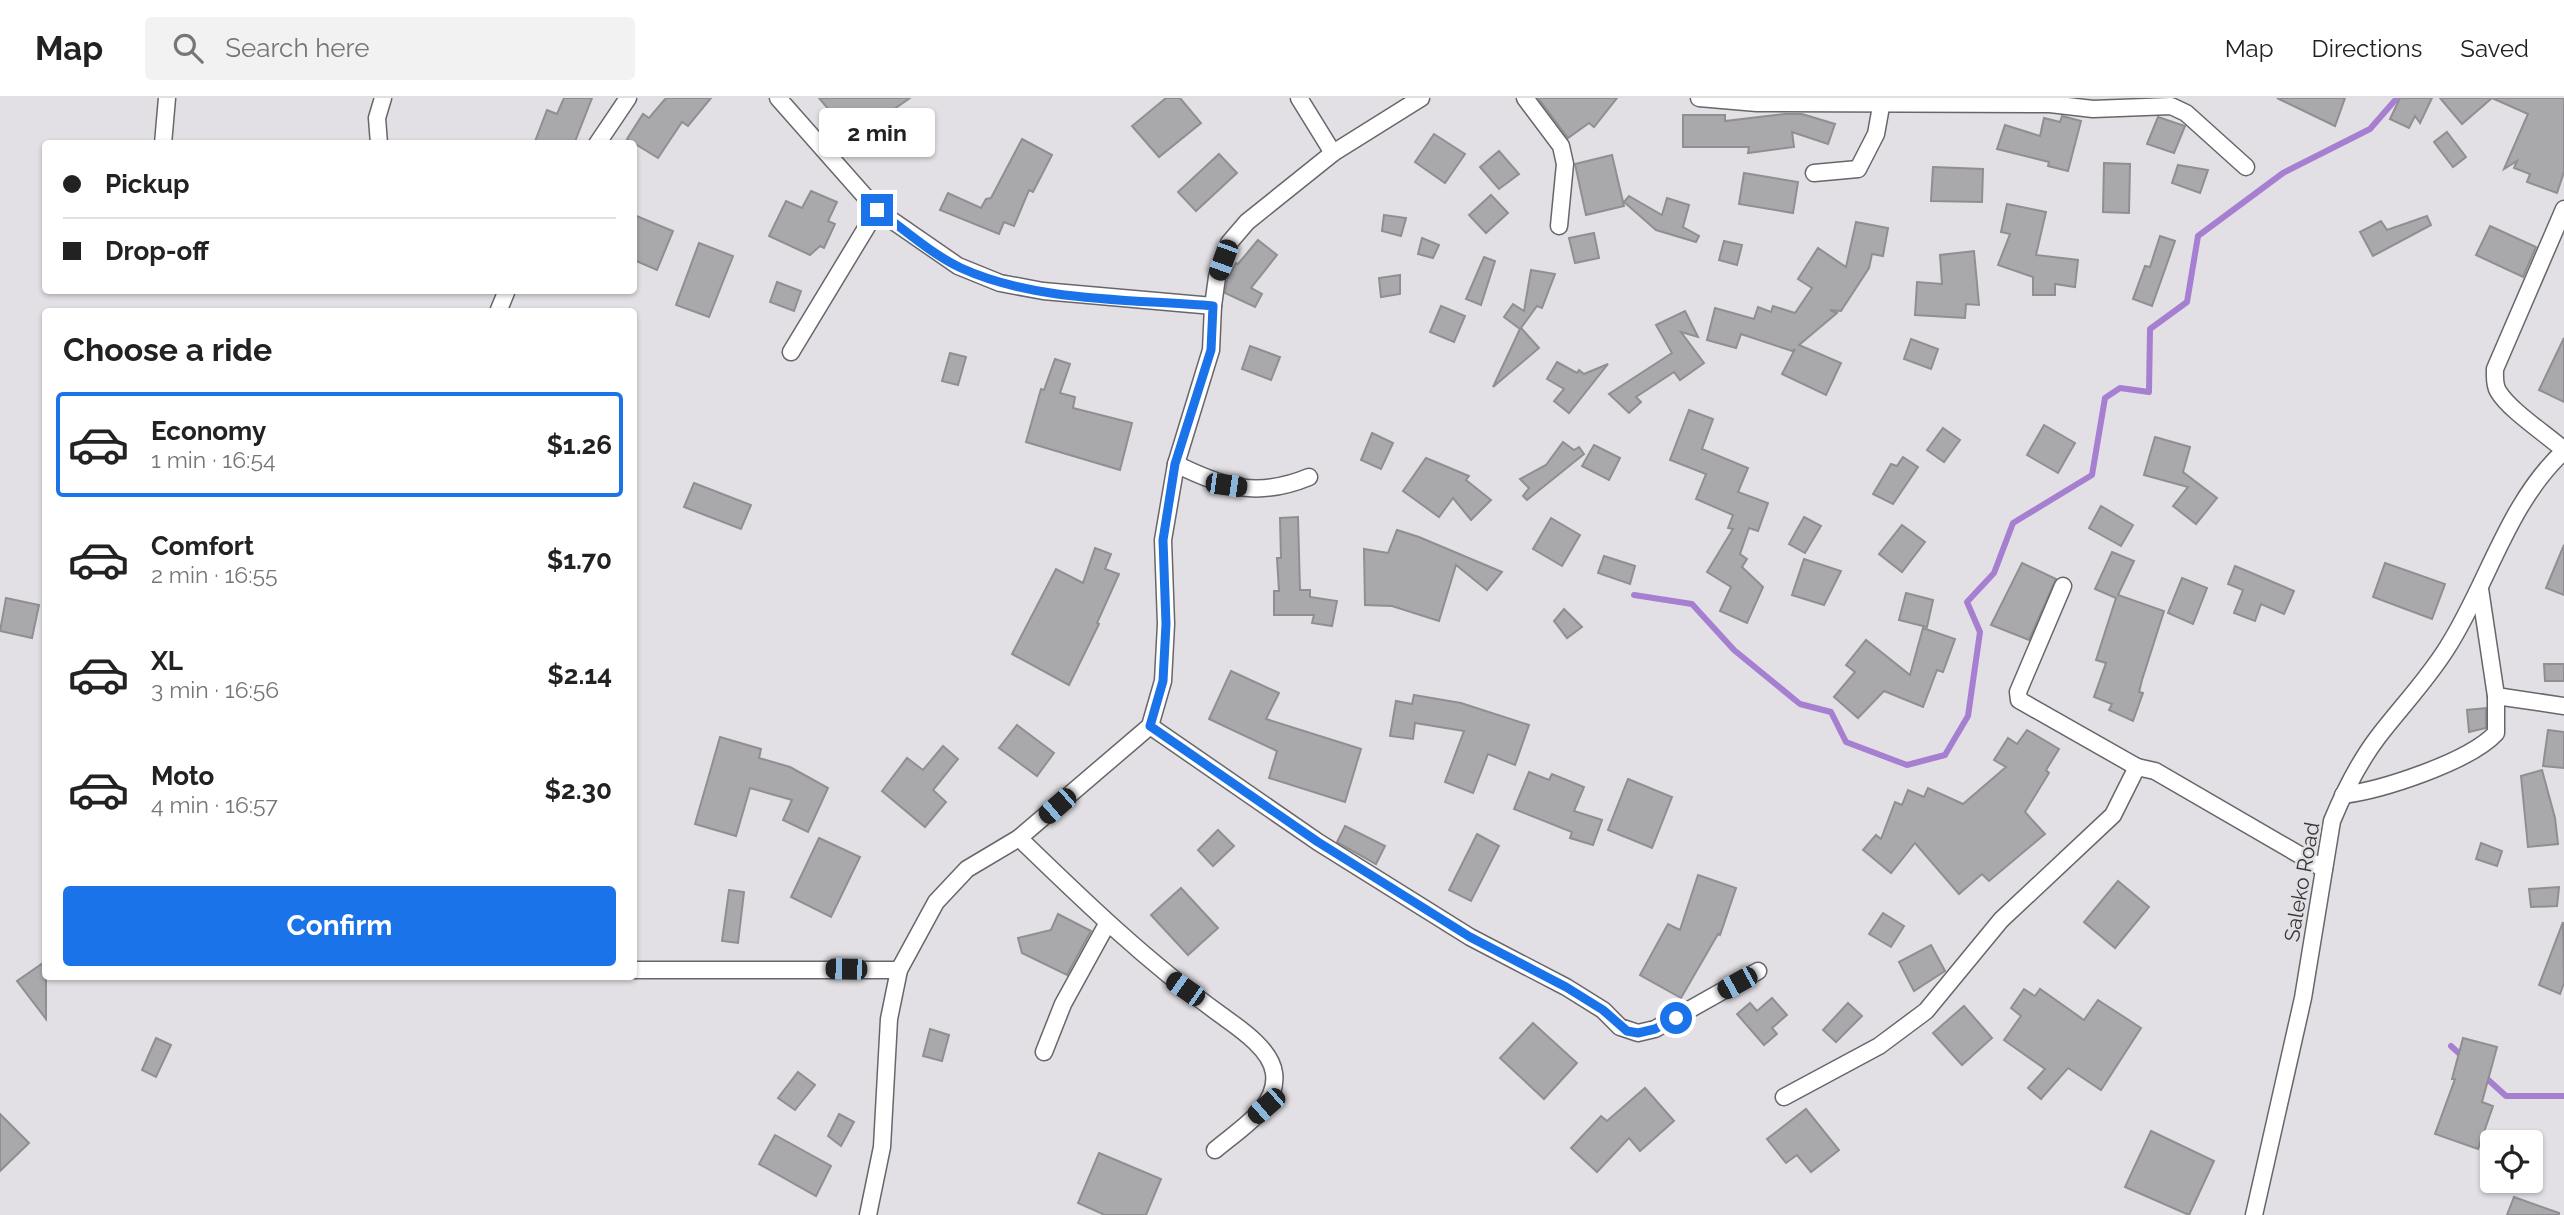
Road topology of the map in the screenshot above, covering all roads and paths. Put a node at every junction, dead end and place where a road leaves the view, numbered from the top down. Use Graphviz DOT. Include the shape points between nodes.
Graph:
graph roads {
  1 [pos="167,98"];
  2 [pos="383,98"];
  3 [pos="628,98"];
  4 [pos="778,98"];
  5 [pos="1299,98"];
  6 [pos="1421,98"];
  7 [pos="1525,98"];
  8 [pos="1699,98"];
  9 [pos="1757,101"];
  10 [pos="1882,101"];
  11 [pos="163,140"];
  12 [pos="379,140"];
  13 [pos="600,140"];
  14 [pos="1333,153"];
  15 [pos="2246,167"];
  16 [pos="1814,173"];
  17 [pos="2564,209"];
  18 [pos="877,210"];
  19 [pos="1559,226"];
  20 [pos="1213,306"];
  21 [pos="791,352"];
  22 [pos="2564,451"];
  23 [pos="1175,464"];
  24 [pos="1309,477"];
  25 [pos="2063,586"];
  26 [pos="2480,589"];
  27 [pos="2496,696"];
  28 [pos="2564,706"];
  29 [pos="1150,726"];
  30 [pos="2137,767"];
  31 [pos="2343,795"];
  32 [pos="1019,838"];
  33 [pos="2324,869"];
  34 [pos="1107,924"];
  35 [pos="637,970"];
  36 [pos="900,970"];
  37 [pos="1758,971"];
  38 [pos="1044,1052"];
  39 [pos="1784,1097"];
  40 [pos="1215,1150"];
  41 [pos="867,1215"];
  42 [pos="2254,1215"];
  1 -- 11 [label="street"];
  2 -- 12 [label="street" via="377,118"];
  3 -- 13 [label="street"];
  4 -- 18 [label="street"];
  5 -- 14 [label="street"];
  6 -- 14 [label="street"];
  7 -- 19 [label="street" via="1561,146 1565,164"];
  8 -- 9 [label="street"];
  9 -- 10 [label="street"];
  10 -- 15 [label="street" via="2093,109 2171,106 2186,113"];
  10 -- 16 [label="street" via="1877,134 1858,169"];
  14 -- 20 [label="street" via="1247,222 1229,243 1217,276"];
  17 -- 22 [label="street" via="2495,369 2495,381 2510,404"];
  18 -- 20 [label="street" via="958,266 1000,284"];
  18 -- 21 [label="street"];
  20 -- 23 [label="street" via="1211,350"];
  22 -- 26 [label="street, Saleko Road" via="2543,470 2523,502"];
  23 -- 24 [label="street" via="1226,485 1257,489 1283,488"];
  23 -- 29 [label="street" via="1163,540 1163,681"];
  25 -- 30 [label="street" via="2018,701"];
  26 -- 27 [label="street"];
  26 -- 31 [label="street, Saleko Road" via="2447,649 2378,737"];
  27 -- 28 [label="street"];
  27 -- 31 [label="street" via="2498,726 2487,743 2393,785"];
  29 -- 32 [label="street"];
  29 -- 37 [label="street" via="1318,842 1470,937 1566,987 1627,1031 1655,1029"];
  30 -- 33 [label="street" via="2155,771"];
  30 -- 39 [label="street" via="2108,821 2001,920 1926,1011 1904,1031"];
  31 -- 33 [label="street, Saleko Road" via="2332,821"];
  32 -- 34 [label="street"];
  32 -- 36 [label="street" via="967,869 936,902"];
  33 -- 42 [label="street, Saleko Road" via="2303,998"];
  34 -- 38 [label="street" via="1063,1004"];
  34 -- 40 [label="street" via="1166,975 1244,1031 1275,1071 1266,1106"];
  35 -- 36 [label="street"];
  36 -- 41 [label="street" via="888,1019 883,1147"];
}
